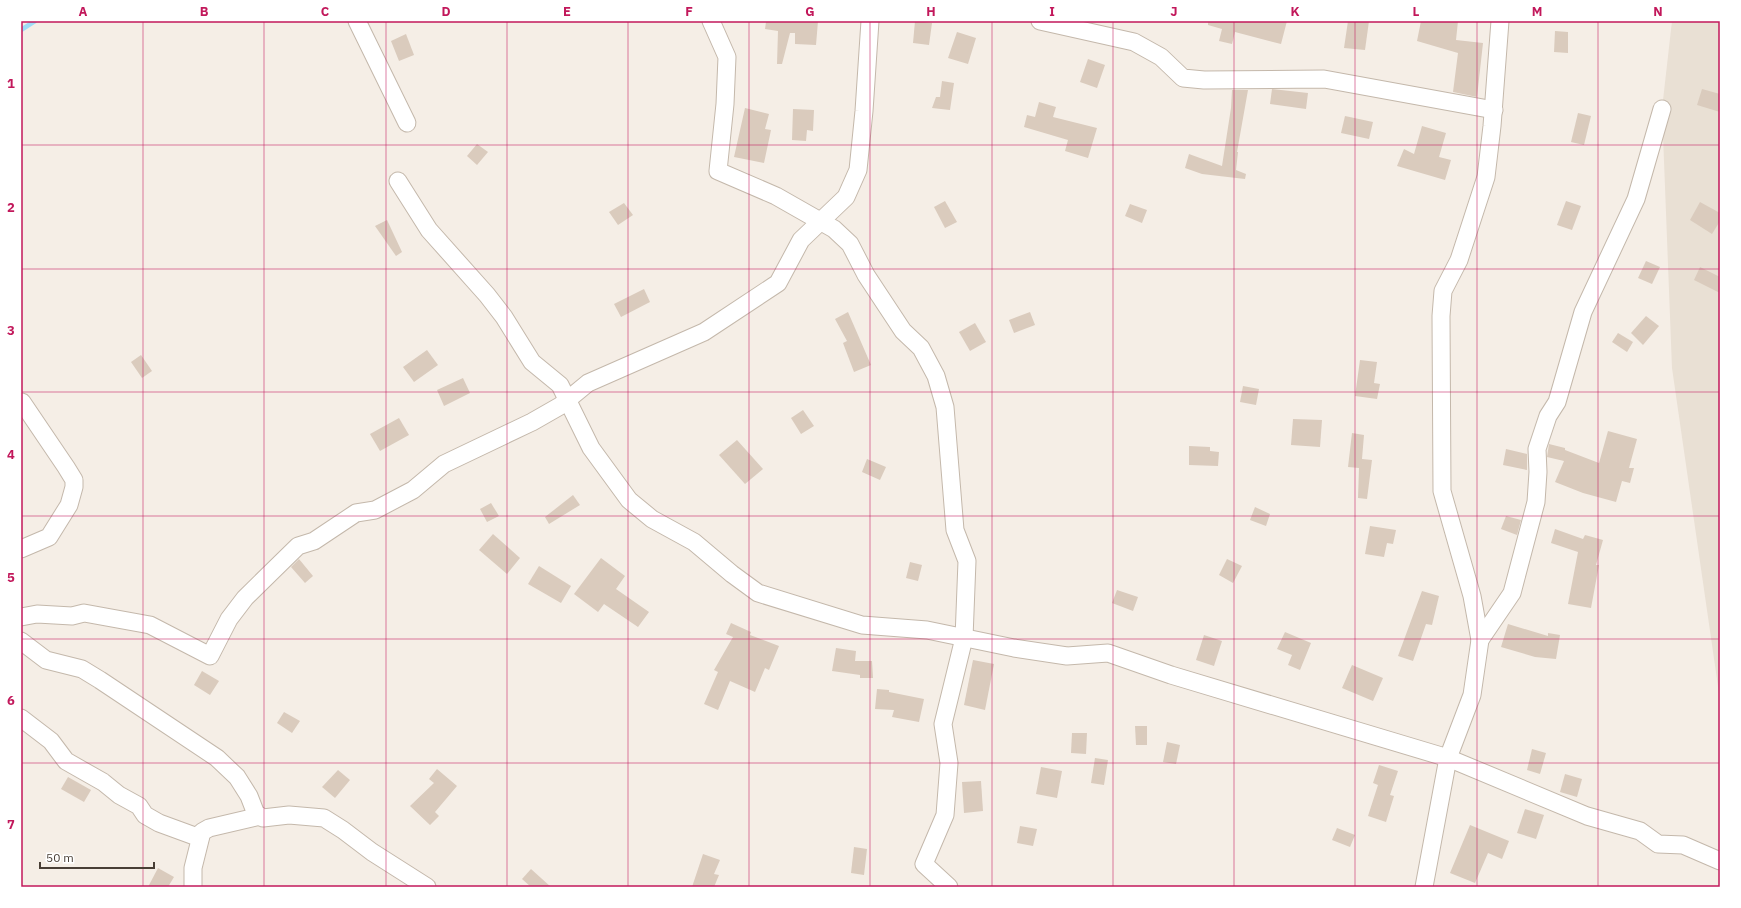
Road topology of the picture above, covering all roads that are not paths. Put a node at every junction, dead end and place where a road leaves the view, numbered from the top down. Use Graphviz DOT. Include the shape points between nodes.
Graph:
graph roads {
  1 [pos="357,21"];
  2 [pos="711,21"];
  3 [pos="870,21"];
  4 [pos="1040,21"];
  5 [pos="1500,21"];
  6 [pos="1662,109"];
  7 [pos="1494,110"];
  8 [pos="407,123"];
  9 [pos="398,181"];
  10 [pos="821,222"];
  11 [pos="568,400"];
  12 [pos="22,402"];
  13 [pos="21,550"];
  14 [pos="21,617"];
  15 [pos="964,638"];
  16 [pos="1480,640"];
  17 [pos="21,641"];
  18 [pos="21,718"];
  19 [pos="1448,758"];
  20 [pos="260,816"];
  21 [pos="200,838"];
  22 [pos="1720,861"];
  23 [pos="193,887"];
  24 [pos="428,887"];
  25 [pos="949,887"];
  26 [pos="1424,887"];
  1 -- 8 [label="street"];
  2 -- 10 [label="street" via="726,57 725,104 718,171 776,196"];
  3 -- 10 [label="street" via="858,170 846,198"];
  4 -- 7 [label="street" via="1134,42 1161,57 1183,78 1324,79"];
  5 -- 7 [label="street"];
  6 -- 16 [label="street" via="1636,199 1583,312 1557,402 1548,416 1537,449 1536,502 1512,593"];
  7 -- 16 [label="street" via="1486,177 1459,260 1443,291 1441,316 1442,492 1472,596"];
  9 -- 11 [label="street" via="429,230 487,295 532,362 560,385"];
  10 -- 11 [label="street" via="802,240 778,283 704,332 588,383"];
  10 -- 15 [label="street" via="834,229 850,244 866,275 903,331 921,348 936,376 945,407 955,530 967,561"];
  11 -- 14 [label="street" via="532,422 444,464 413,490 375,510 356,513 314,541 298,546 229,619 210,656 150,625 84,613 72,616 37,614"];
  11 -- 15 [label="street" via="591,448 629,500 652,519 694,542 758,593 862,625 928,630"];
  12 -- 13 [label="street" via="74,480 74,487 69,505 49,537"];
  15 -- 19 [label="street" via="1067,656 1108,653 1171,675"];
  15 -- 25 [label="street" via="943,724 949,763 944,815 924,864"];
  16 -- 19 [label="street" via="1472,695"];
  17 -- 20 [label="street" via="46,660 82,669 218,758 237,777 256,814"];
  18 -- 21 [label="street" via="50,741 66,761 139,806 145,815"];
  19 -- 22 [label="street" via="1587,816 1640,831 1658,844 1683,845"];
  19 -- 26 [label="street"];
  20 -- 21 [label="street" via="209,828 202,832"];
  20 -- 24 [label="street" via="324,818"];
  21 -- 23 [label="street" via="193,868"];
}
